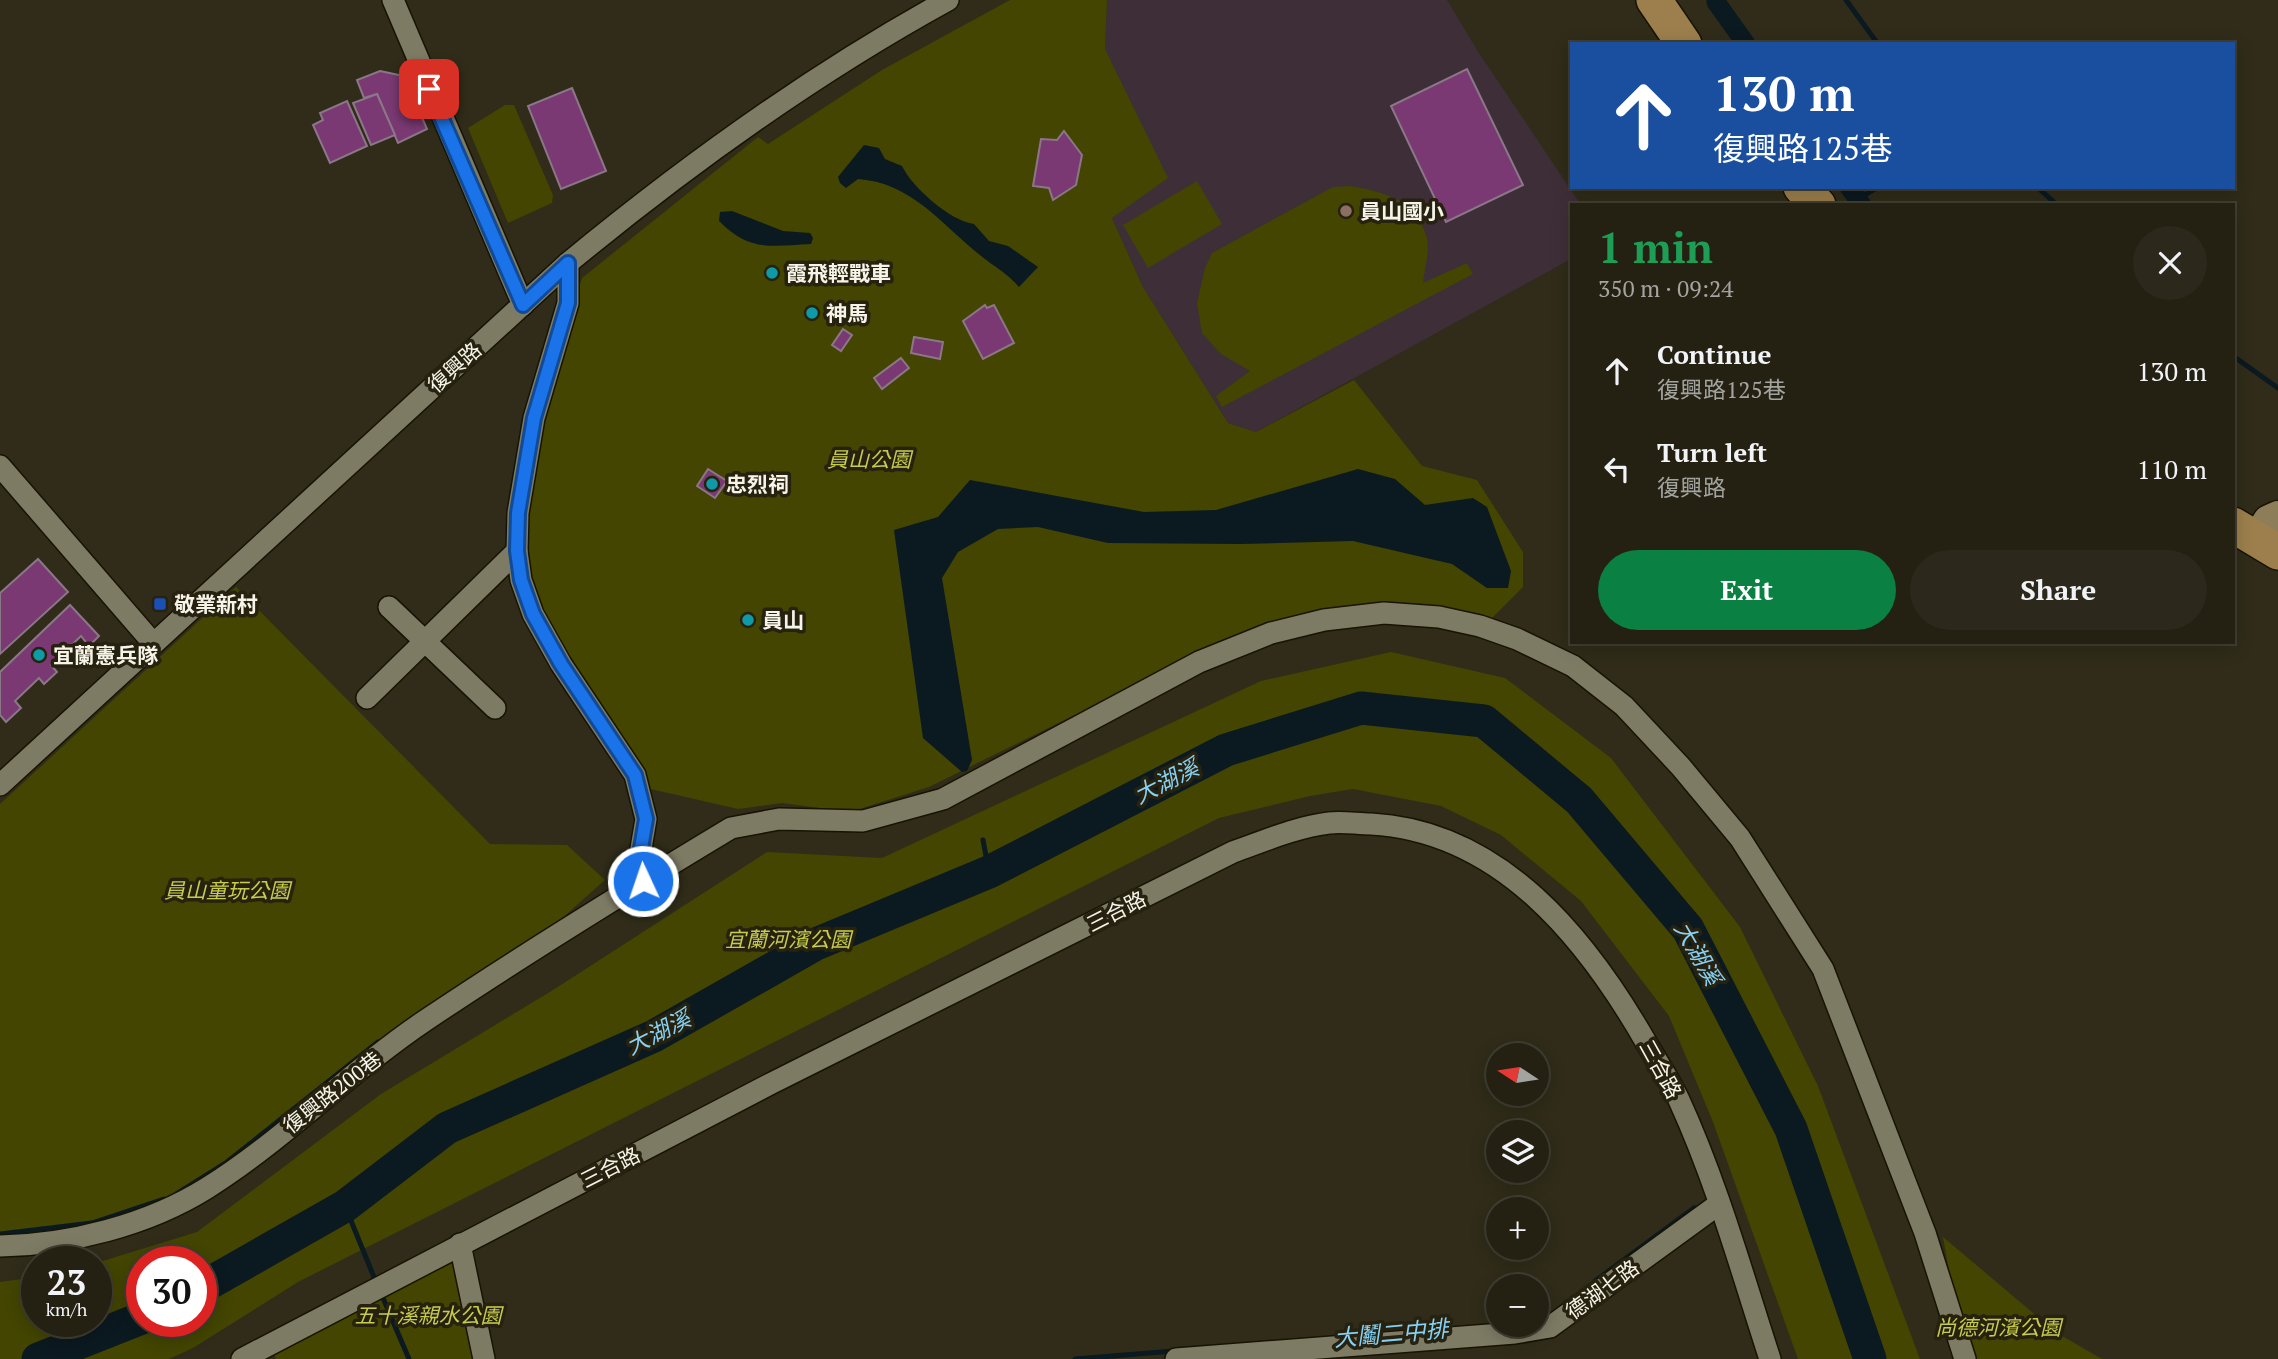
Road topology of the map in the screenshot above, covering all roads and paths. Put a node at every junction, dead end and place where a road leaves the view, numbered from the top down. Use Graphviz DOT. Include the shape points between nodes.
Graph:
graph roads {
  1 [pos="393,0"];
  2 [pos="948,0"];
  3 [pos="1654,0"];
  4 [pos="1679,0"];
  5 [pos="1683,42"];
  6 [pos="1707,42"];
  7 [pos="1781,189"];
  8 [pos="1803,189"];
  9 [pos="1791,203"];
  10 [pos="1816,203"];
  11 [pos="568,263"];
  12 [pos="523,305"];
  13 [pos="0,466"];
  14 [pos="2235,501"];
  15 [pos="2266,530"];
  16 [pos="517,551"];
  17 [pos="389,607"];
  18 [pos="425,642"];
  19 [pos="153,643"];
  20 [pos="367,698"];
  21 [pos="495,708"];
  22 [pos="0,785"];
  23 [pos="643,881"];
  24 [pos="1719,1204"];
  25 [pos="460,1244"];
  26 [pos="0,1246"];
  27 [pos="242,1359"];
  28 [pos="484,1359"];
  29 [pos="1176,1359"];
  30 [pos="1770,1359"];
  31 [pos="1965,1359"];
  1 -- 12 [label="street"];
  2 -- 11 [label="street, 復興路" via="881,37 662,186"];
  3 -- 5 [label="main road"];
  4 -- 6 [label="main road"];
  7 -- 9 [label="main road"];
  8 -- 10 [label="main road"];
  11 -- 12 [label="street, 復興路"];
  11 -- 16 [label="street" via="568,303 534,418 518,513"];
  12 -- 19 [label="street, 復興路"];
  13 -- 19 [label="street"];
  14 -- 15 [label="main road"];
  16 -- 18 [label="street"];
  16 -- 23 [label="street" via="533,614 635,775 646,819 639,860"];
  17 -- 18 [label="street"];
  18 -- 20 [label="street"];
  18 -- 21 [label="street"];
  19 -- 22 [label="street, 復興路"];
  23 -- 26 [label="street, 復興路200巷" via="424,1021 206,1188 140,1219 94,1232 35,1245"];
  23 -- 31 [label="street, 復興路200巷" via="731,828 779,819 863,821 943,799 1199,662 1271,633 1324,620 1384,613 1439,617 1517,639 1573,666 1624,706 1740,838 1794,922 1823,969 1847,1030 1925,1233"];
  24 -- 25 [label="street, 三合路" via="1678,1099 1623,1003 1577,940 1532,891 1476,853 1444,838 1402,826 1331,822 1233,852"];
  24 -- 29 [label="street, 德湖七路" via="1550,1326 1515,1334"];
  24 -- 30 [label="street, 三合路"];
  25 -- 27 [label="street, 三合路"];
  25 -- 28 [label="street"];
}
